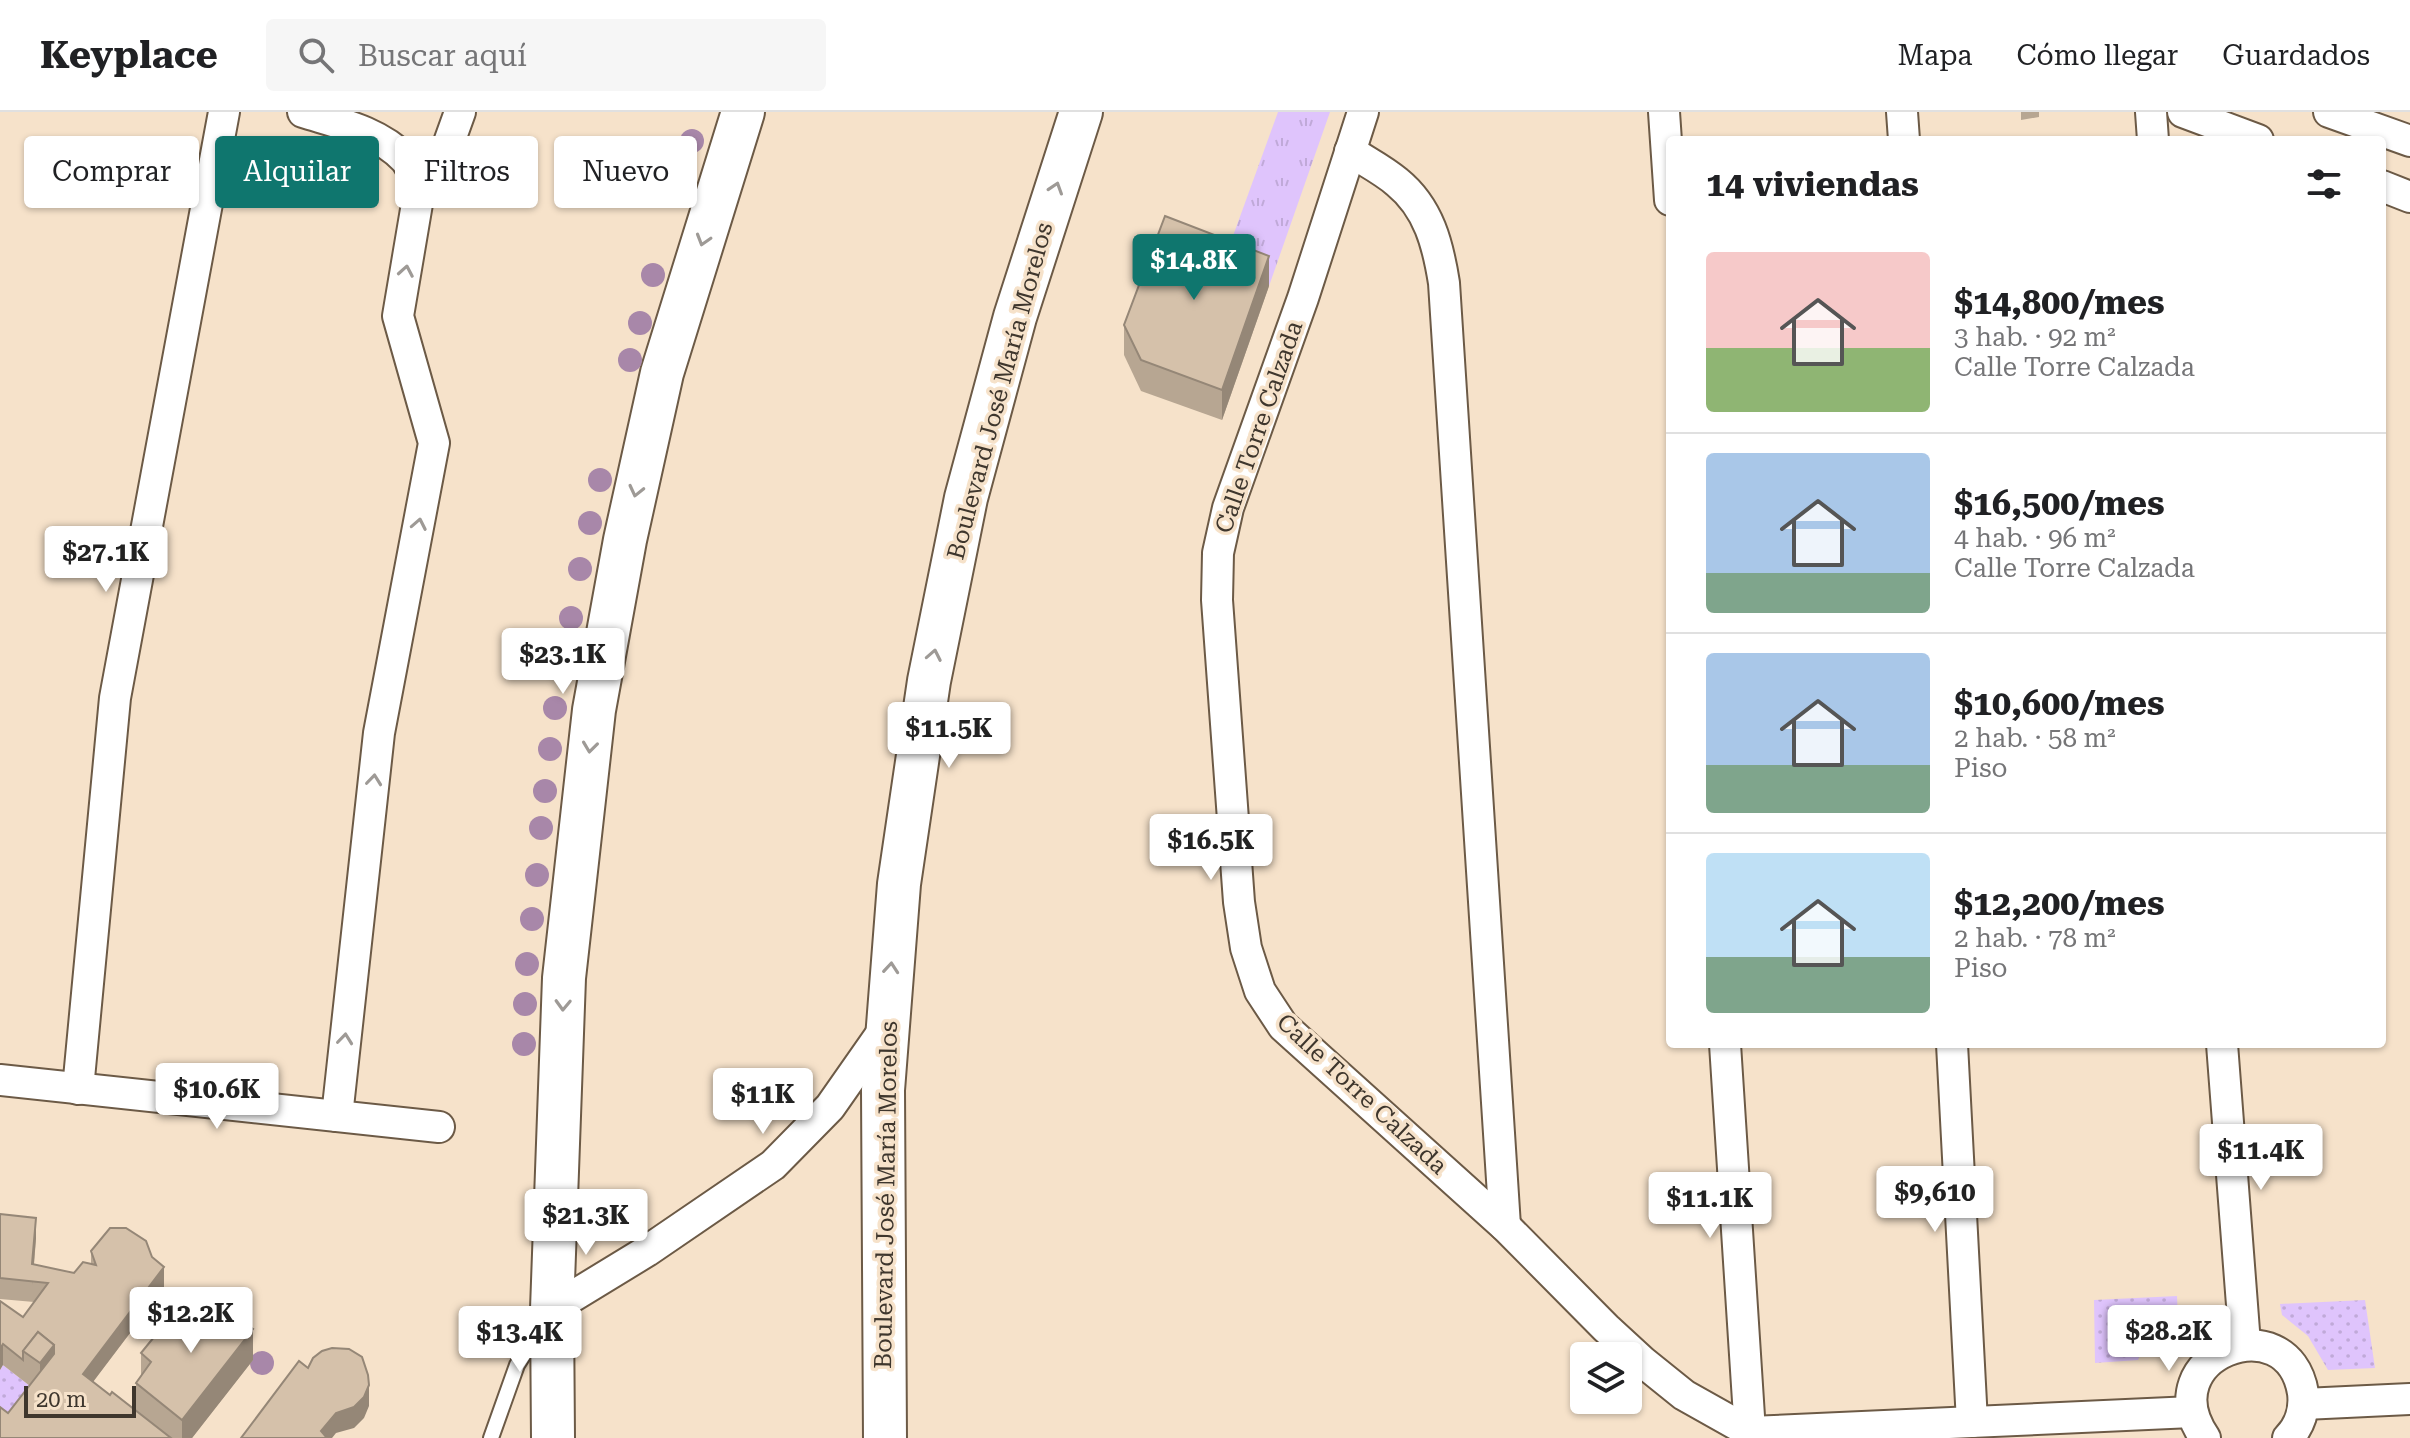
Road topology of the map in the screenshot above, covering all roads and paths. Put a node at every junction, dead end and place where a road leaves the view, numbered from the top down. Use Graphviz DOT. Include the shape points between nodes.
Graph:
graph roads {
  1 [pos="224,112"];
  2 [pos="303,112"];
  3 [pos="460,112"];
  4 [pos="743,112"];
  5 [pos="1081,112"];
  6 [pos="1363,112"];
  7 [pos="1664,112"];
  8 [pos="1902,112"];
  9 [pos="2151,112"];
  10 [pos="2183,112"];
  11 [pos="2329,112"];
  12 [pos="361,120"];
  13 [pos="2408,131"];
  14 [pos="451,136"];
  15 [pos="1904,136"];
  16 [pos="2153,136"];
  17 [pos="2247,136"];
  18 [pos="1666,141"];
  19 [pos="1350,151"];
  20 [pos="395,152"];
  21 [pos="2386,188"];
  22 [pos="2410,197"];
  23 [pos="416,208"];
  24 [pos="886,1027"];
  25 [pos="1725,1048"];
  26 [pos="1952,1048"];
  27 [pos="2222,1048"];
  28 [pos="0,1080"];
  29 [pos="78,1089"];
  30 [pos="337,1116"];
  31 [pos="439,1127"];
  32 [pos="1505,1226"];
  33 [pos="552,1309"];
  34 [pos="2245,1344"];
  35 [pos="2410,1399"];
  36 [pos="2304,1404"];
  37 [pos="1972,1422"];
  38 [pos="2198,1425"];
  39 [pos="1750,1432"];
  40 [pos="491,1438"];
  41 [pos="553,1438"];
  42 [pos="885,1438"];
  43 [pos="2288,1438"];
  1 -- 29 [label="street" via="115,698"];
  2 -- 12 [label="street"];
  3 -- 14 [label="street"];
  4 -- 33 [label="main road, one-way" via="662,373 594,710 564,978"];
  24 -- 5 [label="main road, Boulevard José María Morelos, one-way" via="899,884 929,681 966,498 1015,317"];
  6 -- 19 [label="street, Calle Torre Calzada"];
  7 -- 18 [label="street"];
  8 -- 15 [label="street"];
  9 -- 16 [label="street"];
  10 -- 17 [label="street"];
  11 -- 13 [label="street"];
  12 -- 20 [label="street"];
  19 -- 32 [label="street" via="1399,183 1424,215 1438,244 1442,270"];
  19 -- 32 [label="street, Calle Torre Calzada" via="1228,508 1218,553 1239,902 1260,991 1283,1026"];
  21 -- 22 [label="street"];
  30 -- 23 [label="street, one-way" via="379,733 434,443 398,316"];
  24 -- 33 [label="street" via="830,1107 773,1165"];
  24 -- 42 [label="main road, Boulevard José María Morelos"];
  25 -- 39 [label="street"];
  26 -- 37 [label="street"];
  27 -- 34 [label="street"];
  28 -- 29 [label="street"];
  29 -- 30 [label="street"];
  30 -- 31 [label="street"];
  32 -- 39 [label="street, Calle Torre Calzada" via="1643,1362 1684,1395"];
  33 -- 40 [label="lane" via="517,1365"];
  33 -- 41 [label="main road"];
  34 -- 36 [label="street" via="2268,1348 2288,1361 2301,1380"];
  34 -- 38 [label="street" via="2222,1350 2203,1366 2193,1388"];
  35 -- 36 [label="street"];
  36 -- 43 [label="street"];
  37 -- 38 [label="street"];
  37 -- 39 [label="street"];
}
